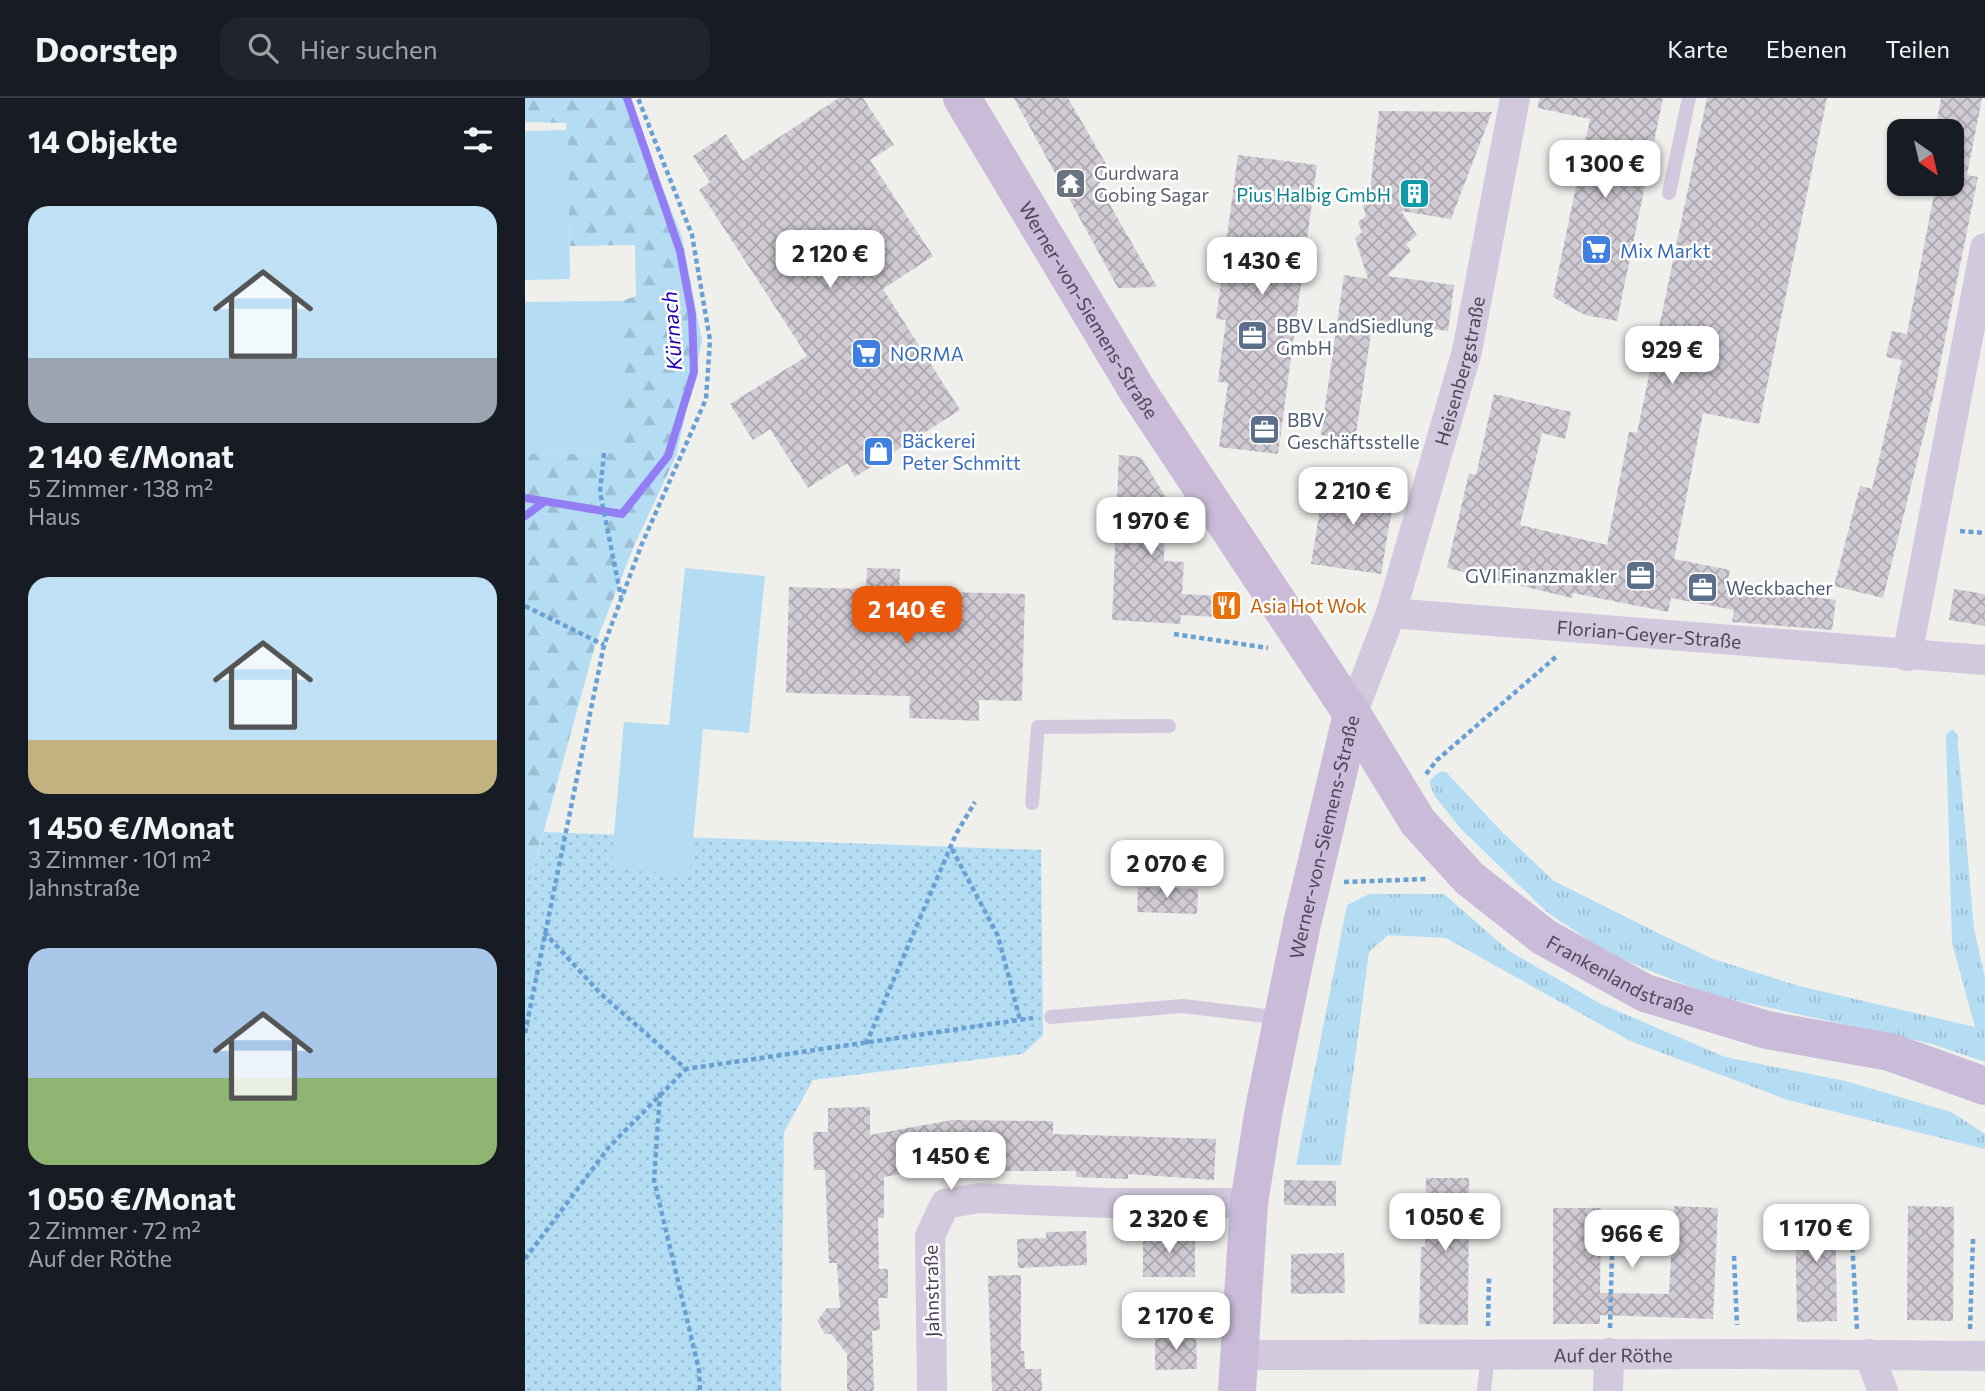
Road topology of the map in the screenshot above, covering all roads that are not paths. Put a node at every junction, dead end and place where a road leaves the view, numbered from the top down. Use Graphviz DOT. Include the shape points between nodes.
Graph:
graph roads {
  1 [pos="962,98"];
  2 [pos="1514,98"];
  3 [pos="1689,98"];
  4 [pos="1669,193"];
  5 [pos="1985,248"];
  6 [pos="1391,613"];
  7 [pos="1907,656"];
  8 [pos="1985,660"];
  9 [pos="1352,714"];
  10 [pos="1169,726"];
  11 [pos="1032,803"];
  12 [pos="1051,1017"];
  13 [pos="1283,1018"];
  14 [pos="1985,1086"];
  15 [pos="1249,1203"];
  16 [pos="1609,1353"];
  17 [pos="1488,1355"];
  18 [pos="1864,1355"];
  19 [pos="1977,1356"];
  20 [pos="1239,1373"];
  21 [pos="932,1391"];
  22 [pos="1484,1391"];
  23 [pos="1608,1391"];
  24 [pos="1883,1391"];
  1 -- 9 [label="street, Werner-von-Siemens-Straße" via="1137,390"];
  2 -- 6 [label="street, Heisenbergstraße" via="1468,351"];
  3 -- 4 [label="lane"];
  5 -- 7 [label="street"];
  6 -- 7 [label="street, Florian-Geyer-Straße"];
  6 -- 9 [label="street, Heisenbergstraße"];
  7 -- 8 [label="street, Florian-Geyer-Straße"];
  9 -- 13 [label="street, Werner-von-Siemens-Straße"];
  9 -- 14 [label="street, Frankenlandstraße" via="1419,822 1469,878 1544,937 1645,993 1767,1030 1890,1052"];
  10 -- 11 [label="lane" via="1038,727"];
  12 -- 13 [label="lane" via="1183,1006"];
  13 -- 15 [label="street, Werner-von-Siemens-Straße"];
  15 -- 20 [label="street, Werner-von-Siemens-Straße"];
  15 -- 21 [label="street, Jahnstraße" via="979,1198 945,1204 930,1236"];
  16 -- 17 [label="street, Auf der Röthe"];
  16 -- 18 [label="street, Auf der Röthe"];
  16 -- 23 [label="street"];
  17 -- 20 [label="street, Auf der Röthe"];
  17 -- 22 [label="lane"];
  18 -- 19 [label="street, Auf der Röthe"];
  18 -- 24 [label="street"];
}
